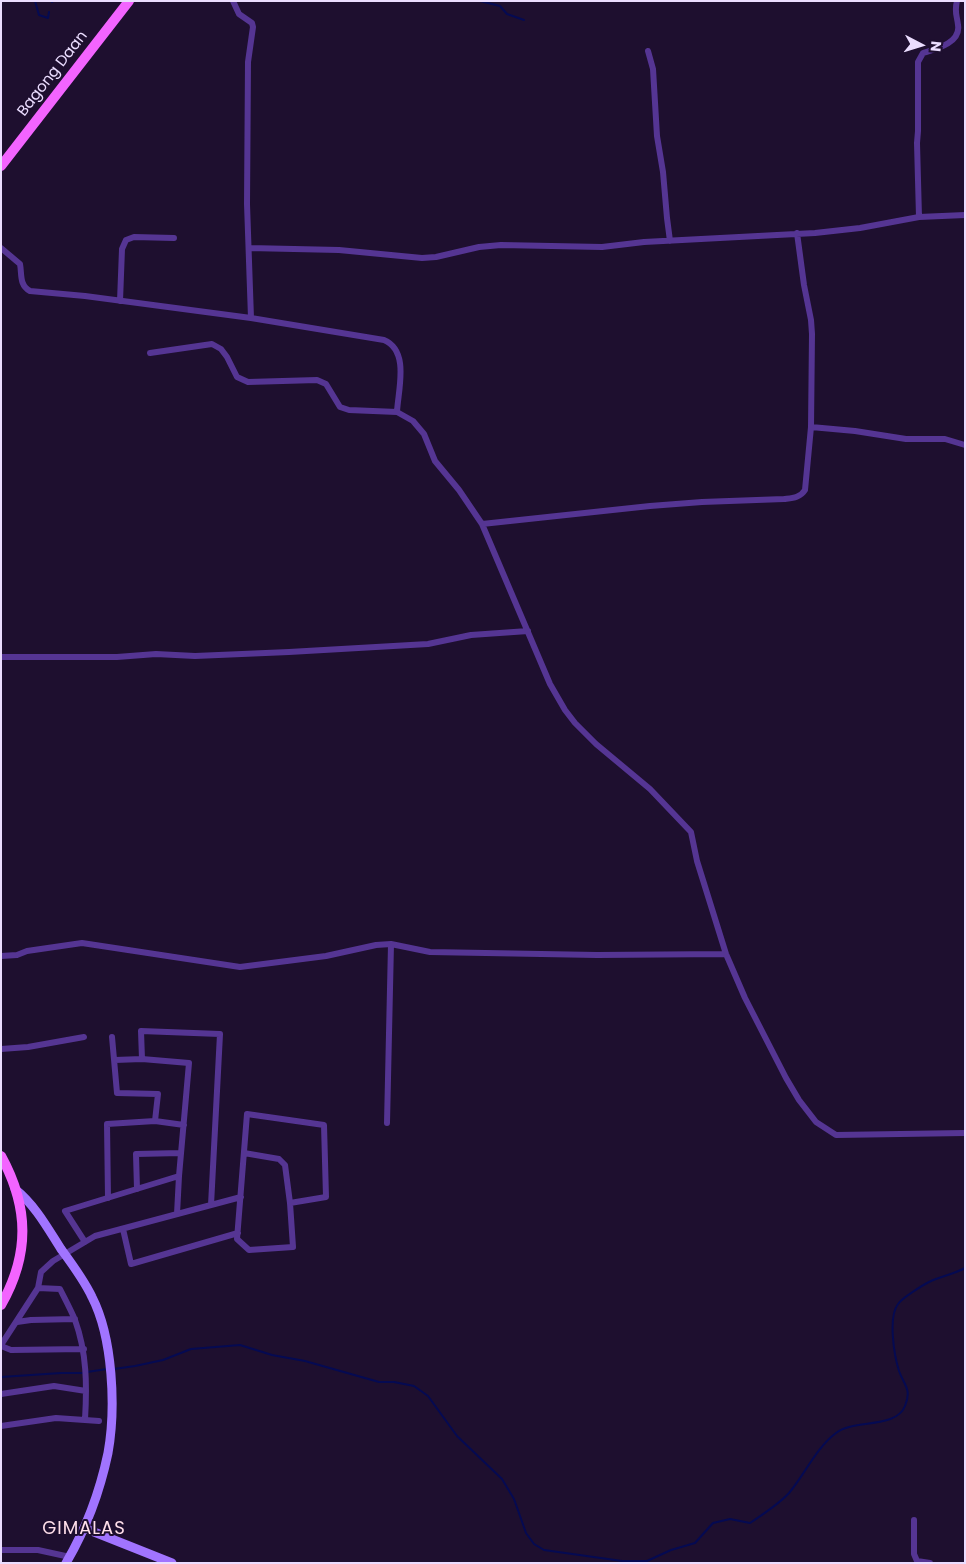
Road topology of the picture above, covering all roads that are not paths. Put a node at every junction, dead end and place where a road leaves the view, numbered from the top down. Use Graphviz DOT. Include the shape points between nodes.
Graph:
graph roads {
  1 [pos="129,1"];
  2 [pos="233,1"];
  3 [pos="957,1"];
  4 [pos="648,51"];
  5 [pos="1,166"];
  6 [pos="965,215"];
  7 [pos="919,217"];
  8 [pos="797,234"];
  9 [pos="174,238"];
  10 [pos="670,241"];
  11 [pos="1,248"];
  12 [pos="249,248"];
  13 [pos="120,302"];
  14 [pos="251,318"];
  15 [pos="150,353"];
  16 [pos="397,412"];
  17 [pos="811,427"];
  18 [pos="965,445"];
  19 [pos="482,524"];
  20 [pos="528,631"];
  21 [pos="1,657"];
  22 [pos="391,944"];
  23 [pos="726,954"];
  24 [pos="1,956"];
  25 [pos="84,1037"];
  26 [pos="112,1037"];
  27 [pos="1,1049"];
  28 [pos="142,1059"];
  29 [pos="115,1060"];
  30 [pos="155,1121"];
  31 [pos="387,1123"];
  32 [pos="184,1125"];
  33 [pos="965,1133"];
  34 [pos="181,1153"];
  35 [pos="244,1153"];
  36 [pos="2,1159"];
  37 [pos="179,1176"];
  38 [pos="16,1189"];
  39 [pos="137,1189"];
  40 [pos="241,1197"];
  41 [pos="108,1198"];
  42 [pos="290,1203"];
  43 [pos="212,1205"];
  44 [pos="177,1214"];
  45 [pos="122,1229"];
  46 [pos="238,1233"];
  47 [pos="85,1242"];
  48 [pos="65,1254"];
  49 [pos="38,1288"];
  50 [pos="30,1302"];
  51 [pos="1,1306"];
  52 [pos="31,1320"];
  53 [pos="75,1320"];
  54 [pos="17,1322"];
  55 [pos="1,1346"];
  56 [pos="84,1349"];
  57 [pos="86,1392"];
  58 [pos="1,1394"];
  59 [pos="85,1420"];
  60 [pos="99,1420"];
  61 [pos="1,1426"];
  62 [pos="914,1520"];
  63 [pos="84,1528"];
  64 [pos="1,1550"];
  65 [pos="68,1560"];
  66 [pos="172,1563"];
  67 [pos="930,1563"];
  1 -- 5 [label="main road, Bagong Daan"];
  2 -- 12 [label="street" via="238,14 253,27 248,62"];
  3 -- 7 [label="street" via="954,12 959,33 942,47 923,53 918,62"];
  4 -- 10 [label="street" via="654,69 657,136"];
  6 -- 7 [label="street"];
  7 -- 8 [label="street" via="860,228"];
  8 -- 10 [label="street"];
  8 -- 17 [label="street" via="811,320"];
  9 -- 13 [label="street" via="134,237 126,240 122,249"];
  10 -- 12 [label="street" via="602,247 501,245 436,258 339,250"];
  11 -- 13 [label="street" via="20,264 22,284 30,291"];
  12 -- 14 [label="street"];
  13 -- 14 [label="street"];
  14 -- 16 [label="street" via="390,343 396,349 402,370"];
  15 -- 16 [label="street" via="212,344 227,357 237,377 248,382 317,380 326,384 340,407"];
  16 -- 19 [label="street" via="413,421 424,434 435,461 460,490"];
  17 -- 18 [label="street" via="906,439 945,439"];
  17 -- 19 [label="street" via="805,490 795,498 659,505"];
  19 -- 20 [label="street"];
  20 -- 21 [label="street" via="471,635 428,644 289,652"];
  20 -- 23 [label="street" via="550,684 575,723 650,789 691,832"];
  22 -- 23 [label="street" via="430,952"];
  22 -- 24 [label="street" via="240,967 82,943"];
  22 -- 31 [label="street"];
  23 -- 33 [label="street" via="786,1078 816,1122 836,1135"];
  25 -- 27 [label="street"];
  26 -- 29 [label="street"];
  28 -- 29 [label="street"];
  28 -- 32 [label="street" via="190,1064"];
  28 -- 43 [label="street" via="141,1031 220,1034"];
  29 -- 30 [label="street" via="118,1093 158,1094"];
  30 -- 32 [label="street"];
  30 -- 41 [label="street" via="107,1124"];
  32 -- 34 [label="street"];
  34 -- 37 [label="street"];
  34 -- 39 [label="street" via="136,1154"];
  35 -- 40 [label="street"];
  35 -- 42 [label="street" via="279,1159 285,1164"];
  35 -- 42 [label="street" via="247,1114 324,1126 326,1197"];
  36 -- 38 [label="main road"];
  37 -- 39 [label="street"];
  37 -- 44 [label="street"];
  38 -- 48 [label="street" via="30,1202"];
  38 -- 51 [label="main road" via="22,1214 21,1255 16,1276"];
  39 -- 41 [label="street"];
  40 -- 43 [label="street"];
  40 -- 46 [label="street"];
  41 -- 47 [label="street" via="65,1211"];
  42 -- 46 [label="street" via="293,1247 249,1250 237,1239"];
  43 -- 44 [label="street"];
  44 -- 45 [label="street"];
  45 -- 46 [label="street" via="132,1264"];
  45 -- 47 [label="street"];
  47 -- 48 [label="street"];
  48 -- 49 [label="street" via="41,1272"];
  48 -- 63 [label="street" via="96,1305 105,1330 111,1376 108,1453"];
  49 -- 50 [label="street"];
  49 -- 53 [label="street" via="60,1289"];
  50 -- 52 [label="street"];
  50 -- 54 [label="street"];
  52 -- 53 [label="street"];
  52 -- 54 [label="street"];
  53 -- 56 [label="street"];
  54 -- 55 [label="street"];
  55 -- 56 [label="street" via="11,1350"];
  56 -- 57 [label="street"];
  57 -- 58 [label="street" via="54,1386"];
  57 -- 59 [label="street"];
  59 -- 60 [label="street"];
  59 -- 61 [label="street" via="56,1418"];
  62 -- 67 [label="street" via="914,1554 917,1561"];
  63 -- 65 [label="street"];
  63 -- 66 [label="street"];
  64 -- 65 [label="street" via="38,1550"];
}
